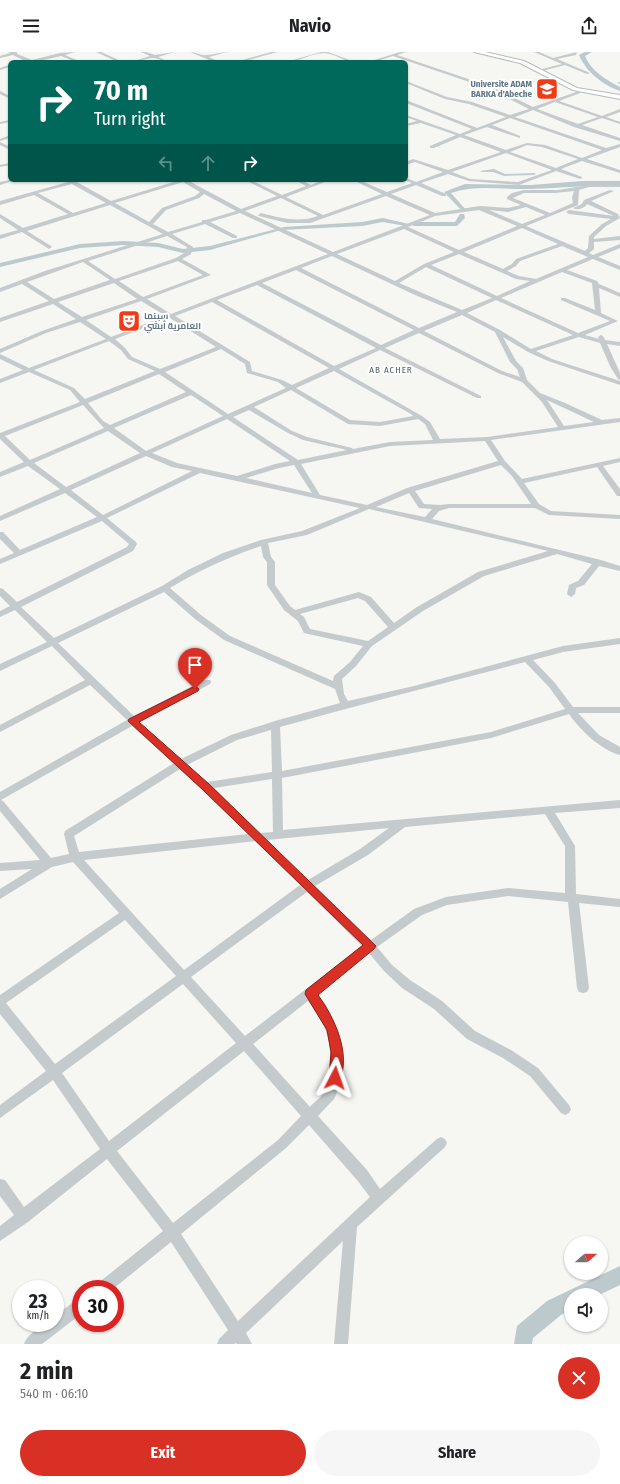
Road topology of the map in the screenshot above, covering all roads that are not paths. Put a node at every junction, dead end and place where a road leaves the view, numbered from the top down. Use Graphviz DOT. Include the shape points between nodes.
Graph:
graph roads {
  1 [pos="22,52"];
  2 [pos="55,52"];
  3 [pos="73,52"];
  4 [pos="98,52"];
  5 [pos="143,52"];
  6 [pos="173,52"];
  7 [pos="192,52"];
  8 [pos="225,52"];
  9 [pos="275,52"];
  10 [pos="324,52"];
  11 [pos="404,52"];
  12 [pos="477,52"];
  13 [pos="483,52"];
  14 [pos="536,52"];
  15 [pos="575,52"];
  16 [pos="12,53"];
  17 [pos="62,55"];
  18 [pos="393,55"];
  19 [pos="0,57"];
  20 [pos="154,57"];
  21 [pos="205,57"];
  22 [pos="552,59"];
  23 [pos="27,60"];
  24 [pos="40,60"];
  25 [pos="74,60"];
  26 [pos="116,60"];
  27 [pos="141,60"];
  28 [pos="162,60"];
  29 [pos="213,60"];
  30 [pos="245,60"];
  31 [pos="295,60"];
  32 [pos="347,60"];
  33 [pos="377,60"];
  34 [pos="408,60"];
  35 [pos="408,60"];
  36 [pos="565,64"];
  37 [pos="540,71"];
  38 [pos="588,73"];
  39 [pos="408,83"];
  40 [pos="582,92"];
  41 [pos="617,96"];
  42 [pos="556,101"];
  43 [pos="408,102"];
  44 [pos="534,110"];
  45 [pos="620,110"];
  46 [pos="408,117"];
  47 [pos="512,117"];
  48 [pos="602,117"];
  49 [pos="419,122"];
  50 [pos="620,123"];
  51 [pos="408,125"];
  52 [pos="488,126"];
  53 [pos="578,126"];
  54 [pos="571,128"];
  55 [pos="476,129"];
  56 [pos="564,130"];
  57 [pos="557,133"];
  58 [pos="460,135"];
  59 [pos="518,137"];
  60 [pos="620,140"];
  61 [pos="620,145"];
  62 [pos="432,147"];
  63 [pos="606,150"];
  64 [pos="505,152"];
  65 [pos="579,159"];
  66 [pos="408,163"];
  67 [pos="556,169"];
  68 [pos="482,171"];
  69 [pos="620,172"];
  70 [pos="445,173"];
  71 [pos="549,173"];
  72 [pos="580,178"];
  73 [pos="408,180"];
  74 [pos="67,182"];
  75 [pos="72,182"];
  76 [pos="177,182"];
  77 [pos="188,182"];
  78 [pos="251,182"];
  79 [pos="301,182"];
  80 [pos="322,182"];
  81 [pos="359,182"];
  82 [pos="416,184"];
  83 [pos="310,186"];
  84 [pos="577,189"];
  85 [pos="617,189"];
  86 [pos="204,191"];
  87 [pos="34,193"];
  88 [pos="386,194"];
  89 [pos="444,195"];
  90 [pos="279,196"];
  91 [pos="586,201"];
  92 [pos="0,203"];
  93 [pos="108,203"];
  94 [pos="526,205"];
  95 [pos="480,208"];
  96 [pos="535,208"];
  97 [pos="576,208"];
  98 [pos="247,209"];
  99 [pos="240,211"];
  100 [pos="553,213"];
  101 [pos="72,214"];
  102 [pos="434,215"];
  103 [pos="0,216"];
  104 [pos="592,216"];
  105 [pos="324,217"];
  106 [pos="618,219"];
  107 [pos="204,221"];
  108 [pos="532,223"];
  109 [pos="150,224"];
  110 [pos="604,225"];
  111 [pos="404,227"];
  112 [pos="522,227"];
  113 [pos="24,229"];
  114 [pos="167,233"];
  115 [pos="0,237"];
  116 [pos="235,237"];
  117 [pos="620,238"];
  118 [pos="591,241"];
  119 [pos="562,244"];
  120 [pos="620,246"];
  121 [pos="49,247"];
  122 [pos="460,252"];
  123 [pos="586,253"];
  124 [pos="334,254"];
  125 [pos="593,257"];
  126 [pos="178,259"];
  127 [pos="83,260"];
  128 [pos="426,265"];
  129 [pos="514,265"];
  130 [pos="296,268"];
  131 [pos="620,268"];
  132 [pos="561,270"];
  133 [pos="503,271"];
  134 [pos="518,278"];
  135 [pos="22,281"];
  136 [pos="115,281"];
  137 [pos="539,281"];
  138 [pos="257,282"];
  139 [pos="396,283"];
  140 [pos="596,285"];
  141 [pos="0,290"];
  142 [pos="620,295"];
  143 [pos="497,298"];
  144 [pos="142,299"];
  145 [pos="563,299"];
  146 [pos="212,300"];
  147 [pos="52,302"];
  148 [pos="463,313"];
  149 [pos="598,314"];
  150 [pos="170,316"];
  151 [pos="0,320"];
  152 [pos="81,320"];
  153 [pos="617,322"];
  154 [pos="598,329"];
  155 [pos="420,330"];
  156 [pos="497,331"];
  157 [pos="577,335"];
  158 [pos="109,338"];
  159 [pos="603,342"];
  160 [pos="620,344"];
  161 [pos="221,347"];
  162 [pos="381,348"];
  163 [pos="0,351"];
  164 [pos="530,351"];
  165 [pos="0,356"];
  166 [pos="334,369"];
  167 [pos="28,370"];
  168 [pos="159,371"];
  169 [pos="620,378"];
  170 [pos="0,380"];
  171 [pos="524,381"];
  172 [pos="620,383"];
  173 [pos="290,388"];
  174 [pos="191,392"];
  175 [pos="539,396"];
  176 [pos="479,397"];
  177 [pos="83,402"];
  178 [pos="249,407"];
  179 [pos="227,416"];
  180 [pos="420,417"];
  181 [pos="620,420"];
  182 [pos="602,423"];
  183 [pos="108,428"];
  184 [pos="562,428"];
  185 [pos="0,436"];
  186 [pos="487,439"];
  187 [pos="438,442"];
  188 [pos="352,450"];
  189 [pos="144,453"];
  190 [pos="620,460"];
  191 [pos="296,462"];
  192 [pos="502,462"];
  193 [pos="29,463"];
  194 [pos="599,465"];
  195 [pos="198,471"];
  196 [pos="0,475"];
  197 [pos="238,478"];
  198 [pos="519,482"];
  199 [pos="65,489"];
  200 [pos="410,490"];
  201 [pos="620,494"];
  202 [pos="316,495"];
  203 [pos="536,506"];
  204 [pos="367,507"];
  205 [pos="438,507"];
  206 [pos="620,517"];
  207 [pos="102,518"];
  208 [pos="0,519"];
  209 [pos="427,520"];
  210 [pos="0,534"];
  211 [pos="264,542"];
  212 [pos="557,550"];
  213 [pos="20,554"];
  214 [pos="0,562"];
  215 [pos="598,562"];
  216 [pos="620,569"];
  217 [pos="165,588"];
  218 [pos="0,591"];
  219 [pos="571,594"];
  220 [pos="16,606"];
  221 [pos="294,613"];
  222 [pos="0,614"];
  223 [pos="393,627"];
  224 [pos="620,641"];
  225 [pos="53,642"];
  226 [pos="369,644"];
  227 [pos="528,660"];
  228 [pos="0,668"];
  229 [pos="92,680"];
  230 [pos="207,682"];
  231 [pos="339,687"];
  232 [pos="345,705"];
  233 [pos="572,710"];
  234 [pos="620,710"];
  235 [pos="132,721"];
  236 [pos="275,724"];
  237 [pos="0,729"];
  238 [pos="620,752"];
  239 [pos="180,764"];
  240 [pos="276,775"];
  241 [pos="205,786"];
  242 [pos="0,797"];
  243 [pos="0,804"];
  244 [pos="620,804"];
  245 [pos="548,811"];
  246 [pos="402,823"];
  247 [pos="278,835"];
  248 [pos="258,837"];
  249 [pos="75,857"];
  250 [pos="49,863"];
  251 [pos="0,867"];
  252 [pos="308,886"];
  253 [pos="0,895"];
  254 [pos="573,898"];
  255 [pos="620,903"];
  256 [pos="127,913"];
  257 [pos="370,946"];
  258 [pos="183,977"];
  259 [pos="583,988"];
  260 [pos="310,994"];
  261 [pos="0,1001"];
  262 [pos="0,1005"];
  263 [pos="244,1044"];
  264 [pos="54,1072"];
  265 [pos="565,1109"];
  266 [pos="0,1112"];
  267 [pos="310,1116"];
  268 [pos="442,1143"];
  269 [pos="108,1150"];
  270 [pos="0,1185"];
  271 [pos="379,1198"];
  272 [pos="23,1217"];
  273 [pos="351,1225"];
  274 [pos="173,1233"];
  275 [pos="0,1234"];
  276 [pos="113,1280"];
  277 [pos="72,1312"];
  278 [pos="237,1332"];
  279 [pos="31,1344"];
  280 [pos="224,1344"];
  281 [pos="245,1344"];
  282 [pos="341,1344"];
  1 -- 16 [label="street"];
  2 -- 17 [label="street"];
  3 -- 17 [label="street"];
  4 -- 26 [label="street"];
  5 -- 20 [label="street"];
  6 -- 20 [label="street"];
  7 -- 21 [label="street"];
  8 -- 21 [label="street"];
  9 -- 30 [label="street"];
  10 -- 31 [label="street"];
  10 -- 32 [label="street"];
  11 -- 18 [label="street"];
  12 -- 37 [label="highway" via="517,61"];
  13 -- 37 [label="highway" via="519,60"];
  14 -- 22 [label="street"];
  15 -- 22 [label="street"];
  16 -- 19 [label="street"];
  16 -- 23 [label="street"];
  17 -- 24 [label="street"];
  17 -- 25 [label="street"];
  18 -- 33 [label="street"];
  18 -- 34 [label="street"];
  20 -- 27 [label="street"];
  20 -- 28 [label="street"];
  21 -- 29 [label="street"];
  22 -- 36 [label="street"];
  35 -- 44 [label="street" via="491,88"];
  36 -- 37 [label="street"];
  36 -- 38 [label="street"];
  37 -- 40 [label="highway"];
  37 -- 41 [label="highway" via="578,88"];
  39 -- 47 [label="street" via="446,98"];
  40 -- 41 [label="highway"];
  40 -- 42 [label="street"];
  42 -- 44 [label="street"];
  42 -- 48 [label="street"];
  43 -- 55 [label="street"];
  44 -- 47 [label="street"];
  44 -- 53 [label="street"];
  45 -- 48 [label="street"];
  46 -- 49 [label="street"];
  47 -- 52 [label="street"];
  47 -- 57 [label="street"];
  48 -- 50 [label="street"];
  48 -- 53 [label="street"];
  49 -- 51 [label="street"];
  49 -- 58 [label="street"];
  52 -- 55 [label="street"];
  52 -- 59 [label="street"];
  53 -- 54 [label="street"];
  53 -- 60 [label="street"];
  55 -- 58 [label="street"];
  56 -- 57 [label="street"];
  57 -- 63 [label="street"];
  58 -- 62 [label="street"];
  58 -- 64 [label="street"];
  61 -- 63 [label="street"];
  63 -- 65 [label="street"];
  64 -- 65 [label="street" via="531,144"];
  64 -- 67 [label="street"];
  64 -- 70 [label="street"];
  65 -- 67 [label="street"];
  65 -- 69 [label="street"];
  66 -- 70 [label="street" via="415,160"];
  67 -- 71 [label="street"];
  67 -- 72 [label="street"];
  68 -- 71 [label="street" via="494,170 504,175"];
  70 -- 71 [label="street" via="469,180 508,185 519,184"];
  70 -- 82 [label="street"];
  73 -- 82 [label="street"];
  74 -- 87 [label="street"];
  75 -- 93 [label="street"];
  76 -- 93 [label="street"];
  77 -- 86 [label="street"];
  78 -- 90 [label="street"];
  79 -- 83 [label="street"];
  80 -- 83 [label="street"];
  81 -- 88 [label="street"];
  82 -- 88 [label="street"];
  82 -- 89 [label="street"];
  83 -- 90 [label="street"];
  84 -- 85 [label="street" via="589,186"];
  84 -- 94 [label="street" via="553,193 523,191 514,193 509,198"];
  84 -- 97 [label="street"];
  85 -- 91 [label="street"];
  86 -- 99 [label="street"];
  86 -- 109 [label="street" via="197,197 164,209"];
  87 -- 92 [label="street"];
  87 -- 101 [label="street"];
  88 -- 102 [label="street"];
  88 -- 105 [label="street"];
  90 -- 98 [label="street"];
  90 -- 105 [label="street"];
  91 -- 97 [label="street" via="584,205"];
  91 -- 106 [label="street"];
  93 -- 101 [label="street"];
  93 -- 109 [label="street"];
  94 -- 95 [label="street" via="508,210"];
  94 -- 96 [label="street"];
  95 -- 102 [label="street"];
  95 -- 112 [label="street"];
  96 -- 100 [label="street"];
  96 -- 108 [label="street"];
  97 -- 100 [label="street"];
  97 -- 100 [label="street"];
  97 -- 104 [label="street"];
  98 -- 99 [label="street"];
  98 -- 105 [label="street" via="287,221 302,222"];
  99 -- 107 [label="street"];
  99 -- 124 [label="street"];
  100 -- 108 [label="street"];
  101 -- 113 [label="street"];
  102 -- 111 [label="street"];
  103 -- 113 [label="street"];
  104 -- 106 [label="street"];
  104 -- 110 [label="street"];
  106 -- 110 [label="street"];
  107 -- 114 [label="street"];
  107 -- 116 [label="street"];
  108 -- 112 [label="street"];
  109 -- 114 [label="street"];
  110 -- 118 [label="street" via="591,237"];
  111 -- 122 [label="street"];
  111 -- 124 [label="street"];
  112 -- 119 [label="street"];
  112 -- 122 [label="street"];
  113 -- 115 [label="street"];
  113 -- 121 [label="street"];
  114 -- 126 [label="street" via="190,247 188,255"];
  114 -- 127 [label="street"];
  117 -- 118 [label="street"];
  118 -- 123 [label="street" via="591,249"];
  119 -- 123 [label="street"];
  119 -- 129 [label="street" via="518,260"];
  120 -- 125 [label="street"];
  122 -- 128 [label="street"];
  122 -- 133 [label="street"];
  123 -- 125 [label="street"];
  124 -- 130 [label="street"];
  124 -- 139 [label="street"];
  125 -- 131 [label="street"];
  125 -- 132 [label="street"];
  126 -- 136 [label="street"];
  126 -- 144 [label="street" via="208,275"];
  127 -- 135 [label="street"];
  127 -- 136 [label="street"];
  128 -- 139 [label="street"];
  128 -- 143 [label="street"];
  129 -- 133 [label="street"];
  129 -- 134 [label="street"];
  130 -- 138 [label="street"];
  130 -- 155 [label="street"];
  132 -- 137 [label="street"];
  132 -- 140 [label="street" via="595,282"];
  133 -- 134 [label="street"];
  134 -- 137 [label="street"];
  135 -- 141 [label="street"];
  135 -- 147 [label="street"];
  136 -- 144 [label="street"];
  136 -- 147 [label="street"];
  137 -- 143 [label="street"];
  138 -- 146 [label="street"];
  138 -- 162 [label="street"];
  139 -- 148 [label="street"];
  140 -- 142 [label="street"];
  140 -- 149 [label="street"];
  143 -- 148 [label="street"];
  143 -- 157 [label="street"];
  144 -- 150 [label="street"];
  144 -- 152 [label="street"];
  145 -- 149 [label="street"];
  146 -- 150 [label="street"];
  146 -- 166 [label="street"];
  147 -- 151 [label="street"];
  147 -- 152 [label="street"];
  148 -- 155 [label="street"];
  148 -- 156 [label="street"];
  149 -- 153 [label="street"];
  150 -- 158 [label="street"];
  150 -- 161 [label="street"];
  152 -- 158 [label="street"];
  152 -- 163 [label="street" via="44,332"];
  153 -- 154 [label="street"];
  154 -- 157 [label="street"];
  154 -- 159 [label="street"];
  155 -- 162 [label="street"];
  155 -- 171 [label="street" via="504,374"];
  156 -- 164 [label="street"];
  156 -- 171 [label="street" via="513,362 520,368"];
  157 -- 159 [label="street"];
  157 -- 164 [label="street"];
  158 -- 167 [label="street"];
  158 -- 168 [label="street" via="130,358"];
  159 -- 160 [label="street"];
  159 -- 169 [label="street"];
  161 -- 168 [label="street"];
  161 -- 173 [label="street" via="248,363 249,372 280,381"];
  162 -- 166 [label="street"];
  162 -- 176 [label="street"];
  164 -- 172 [label="street" via="570,368"];
  165 -- 167 [label="street"];
  166 -- 173 [label="street"];
  166 -- 180 [label="street"];
  167 -- 170 [label="street"];
  167 -- 177 [label="street" via="72,389"];
  168 -- 174 [label="street"];
  168 -- 177 [label="street"];
  171 -- 175 [label="street"];
  173 -- 178 [label="street"];
  173 -- 180 [label="street" via="348,422 380,424"];
  174 -- 179 [label="street"];
  174 -- 183 [label="street"];
  175 -- 182 [label="street" via="564,404"];
  175 -- 184 [label="street"];
  177 -- 183 [label="street"];
  177 -- 185 [label="street"];
  178 -- 179 [label="street"];
  178 -- 188 [label="street" via="305,439"];
  179 -- 189 [label="street"];
  179 -- 191 [label="street"];
  180 -- 187 [label="street" via="428,423"];
  181 -- 182 [label="street"];
  182 -- 184 [label="street"];
  183 -- 189 [label="street"];
  183 -- 193 [label="street"];
  184 -- 186 [label="street"];
  185 -- 193 [label="street"];
  186 -- 187 [label="street"];
  186 -- 192 [label="street"];
  187 -- 188 [label="street" via="390,444"];
  188 -- 191 [label="street"];
  189 -- 195 [label="street"];
  189 -- 199 [label="street"];
  190 -- 194 [label="street"];
  191 -- 197 [label="street"];
  191 -- 202 [label="street"];
  192 -- 198 [label="street"];
  192 -- 200 [label="street"];
  193 -- 196 [label="street"];
  193 -- 199 [label="street"];
  194 -- 198 [label="street"];
  194 -- 201 [label="street"];
  195 -- 197 [label="street"];
  195 -- 207 [label="street"];
  197 -- 202 [label="street"];
  198 -- 203 [label="street"];
  199 -- 207 [label="street"];
  199 -- 208 [label="street"];
  200 -- 204 [label="street"];
  200 -- 205 [label="street" via="422,506"];
  202 -- 204 [label="street"];
  203 -- 205 [label="street"];
  203 -- 206 [label="street" via="549,513"];
  204 -- 209 [label="street"];
  204 -- 211 [label="street" via="304,533"];
  205 -- 209 [label="street"];
  207 -- 213 [label="street"];
  207 -- 220 [label="street" via="133,544 132,547"];
  209 -- 212 [label="street"];
  210 -- 213 [label="street"];
  211 -- 217 [label="street" via="212,561"];
  211 -- 221 [label="street" via="267,557 271,562 272,584 287,608"];
  212 -- 215 [label="street"];
  212 -- 223 [label="street" via="481,574"];
  213 -- 214 [label="street"];
  215 -- 216 [label="street"];
  215 -- 219 [label="street" via="581,583 572,587"];
  217 -- 225 [label="street"];
  217 -- 231 [label="street" via="227,638"];
  218 -- 220 [label="street"];
  220 -- 222 [label="street"];
  220 -- 225 [label="street"];
  221 -- 223 [label="street" via="359,595 368,599"];
  221 -- 226 [label="street" via="301,619 307,631"];
  223 -- 226 [label="street"];
  224 -- 227 [label="street" via="563,649"];
  225 -- 228 [label="street"];
  225 -- 229 [label="street"];
  226 -- 231 [label="street" via="353,664 337,678"];
  227 -- 232 [label="street"];
  227 -- 233 [label="street"];
  229 -- 235 [label="street"];
  229 -- 237 [label="street"];
  230 -- 235 [label="street"];
  231 -- 232 [label="street"];
  232 -- 236 [label="street"];
  233 -- 234 [label="street"];
  233 -- 238 [label="street" via="578,720 596,737"];
  233 -- 240 [label="street" via="491,735"];
  235 -- 239 [label="street"];
  235 -- 242 [label="street"];
  236 -- 239 [label="street" via="234,737"];
  236 -- 240 [label="street"];
  239 -- 241 [label="street"];
  239 -- 249 [label="street" via="72,831 70,839"];
  240 -- 241 [label="street"];
  240 -- 247 [label="street"];
  241 -- 248 [label="street"];
  243 -- 250 [label="street"];
  244 -- 245 [label="street"];
  245 -- 246 [label="street"];
  245 -- 254 [label="street" via="570,846 570,892"];
  246 -- 247 [label="street"];
  246 -- 252 [label="street" via="364,852"];
  247 -- 248 [label="street"];
  248 -- 249 [label="street"];
  248 -- 252 [label="street"];
  249 -- 250 [label="street"];
  249 -- 256 [label="street"];
  250 -- 251 [label="street"];
  250 -- 253 [label="street"];
  252 -- 257 [label="street"];
  252 -- 258 [label="street"];
  254 -- 255 [label="street"];
  254 -- 257 [label="street" via="508,892 446,901 418,912"];
  254 -- 259 [label="street"];
  256 -- 258 [label="street"];
  256 -- 261 [label="street"];
  257 -- 260 [label="street"];
  257 -- 265 [label="street" via="388,968 406,984 438,1005 471,1035 534,1072"];
  258 -- 263 [label="street"];
  258 -- 264 [label="street"];
  260 -- 263 [label="street"];
  260 -- 267 [label="street" via="322,1009 332,1030 337,1052 335,1078 330,1095"];
  262 -- 264 [label="street"];
  263 -- 267 [label="street"];
  263 -- 269 [label="street"];
  264 -- 266 [label="street"];
  264 -- 269 [label="street"];
  267 -- 271 [label="street"];
  267 -- 274 [label="street" via="282,1144"];
  268 -- 271 [label="street"];
  269 -- 272 [label="street"];
  269 -- 274 [label="street"];
  270 -- 272 [label="street"];
  271 -- 273 [label="street"];
  272 -- 275 [label="street"];
  273 -- 278 [label="street"];
  273 -- 282 [label="street"];
  274 -- 276 [label="street"];
  274 -- 278 [label="street"];
  277 -- 279 [label="street"];
  278 -- 280 [label="street"];
  278 -- 281 [label="street"];
}
